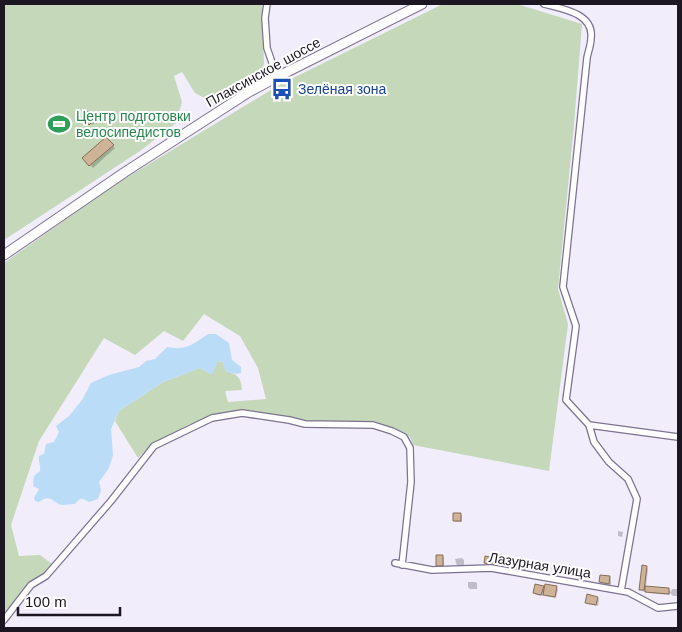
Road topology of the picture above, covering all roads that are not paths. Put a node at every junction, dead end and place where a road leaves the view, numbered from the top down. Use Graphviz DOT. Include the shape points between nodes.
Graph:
graph roads {
  1 [pos="268,4"];
  2 [pos="422,4"];
  3 [pos="544,4"];
  4 [pos="277,76"];
  5 [pos="4,255"];
  6 [pos="589,425"];
  7 [pos="678,437"];
  8 [pos="394,563"];
  9 [pos="402,564"];
  10 [pos="621,591"];
  11 [pos="678,606"];
  12 [pos="4,620"];
  1 -- 4 [label="street" via="265,18 267,48"];
  2 -- 4 [label="main road, Плаксинское шоссе"];
  3 -- 6 [label="street" via="575,12 589,23 592,37 587,58 563,286 576,326 566,400"];
  4 -- 5 [label="main road, Плаксинское шоссе" via="125,172"];
  6 -- 7 [label="street"];
  6 -- 10 [label="street" via="594,442 628,479 637,498"];
  8 -- 9 [label="street, Лазурная улица"];
  9 -- 10 [label="street, Лазурная улица" via="432,570 491,568"];
  9 -- 12 [label="street" via="411,482 410,448 404,437 373,425 305,424 242,413 212,418 154,446 111,501 46,576 31,585"];
  10 -- 11 [label="street, Лазурная улица" via="658,608"];
}
